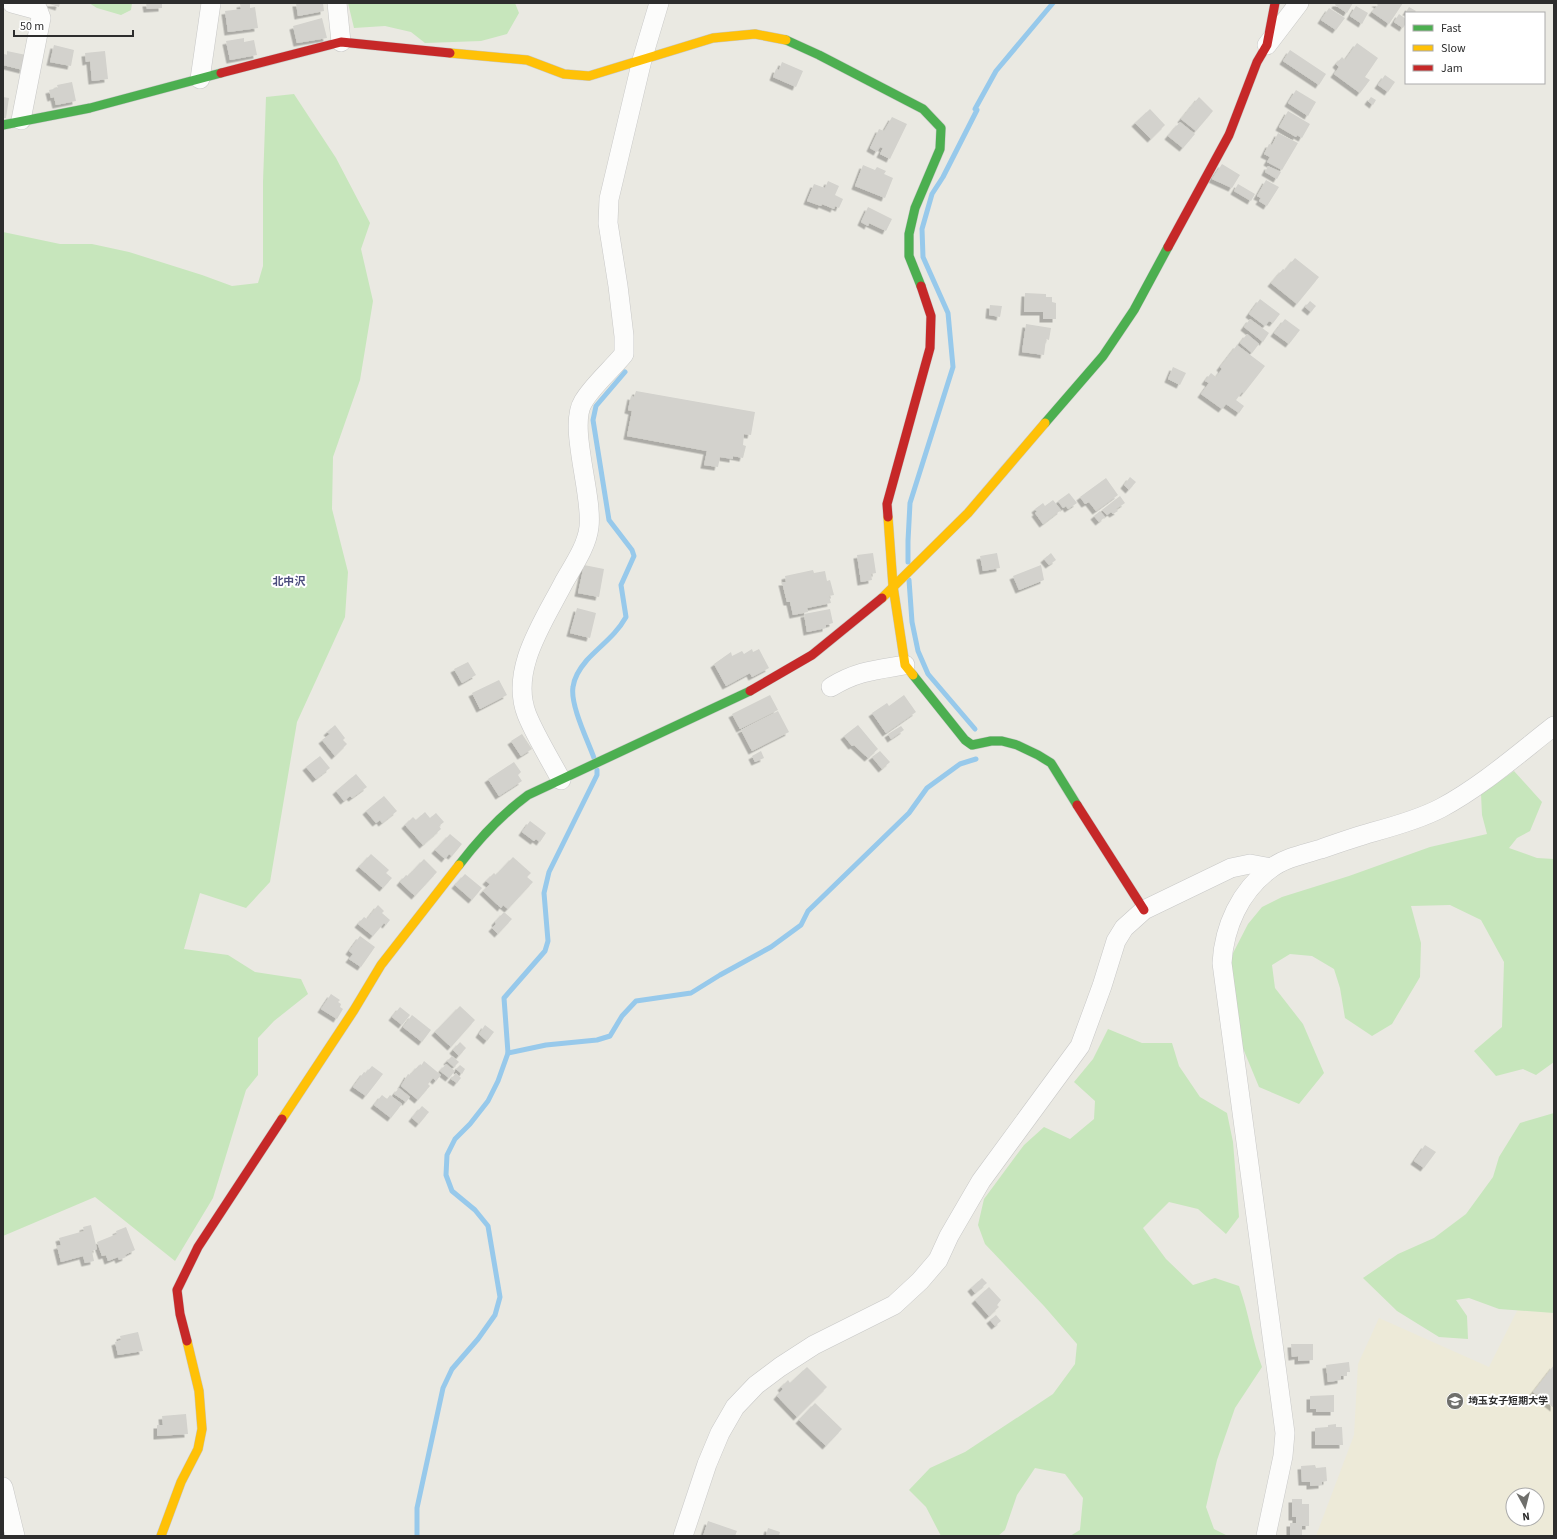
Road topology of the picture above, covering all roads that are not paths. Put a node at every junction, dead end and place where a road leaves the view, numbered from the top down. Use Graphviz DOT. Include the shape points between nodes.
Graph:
graph roads {
  1 [pos="12,3"];
  2 [pos="211,3"];
  3 [pos="337,3"];
  4 [pos="659,3"];
  5 [pos="1276,3"];
  6 [pos="1299,3"];
  7 [pos="341,42"];
  8 [pos="1267,45"];
  9 [pos="642,60"];
  10 [pos="200,79"];
  11 [pos="12,122"];
  12 [pos="893,586"];
  13 [pos="905,665"];
  14 [pos="831,687"];
  15 [pos="1554,726"];
  16 [pos="561,780"];
  17 [pos="1271,868"];
  18 [pos="1144,910"];
  19 [pos="3,1487"];
  20 [pos="16,1536"];
  21 [pos="161,1536"];
  22 [pos="683,1536"];
  23 [pos="1266,1536"];
  1 -- 11 [label="street" via="38,10 42,18"];
  2 -- 10 [label="street"];
  3 -- 7 [label="street"];
  4 -- 9 [label="street"];
  5 -- 8 [label="street"];
  6 -- 8 [label="street"];
  7 -- 9 [label="street" via="527,60 564,74 589,76"];
  7 -- 10 [label="street"];
  8 -- 12 [label="street" via="1257,62 1229,135 1134,310 1104,356 968,513"];
  9 -- 12 [label="street" via="713,38 755,34 791,41 923,109 941,128 940,148 915,204 910,226 908,251 928,302 932,334 929,354 887,504"];
  9 -- 16 [label="street" via="609,199 608,223 618,286 624,354 582,403 577,418 589,505 589,528 580,552 532,644 522,690 527,714"];
  10 -- 11 [label="street" via="90,108"];
  12 -- 13 [label="street"];
  12 -- 16 [label="street" via="812,655 790,668 678,726"];
  13 -- 14 [label="street" via="864,672 848,677"];
  13 -- 18 [label="street" via="965,740 972,745 993,741 1020,747 1035,752 1052,763"];
  15 -- 17 [label="street" via="1499,769 1440,808 1400,824 1297,856"];
  16 -- 21 [label="street" via="528,795 495,822 410,927 381,965 198,1248 177,1290 199,1391 202,1429 198,1449 181,1482"];
  17 -- 18 [label="street" via="1250,864 1231,868"];
  17 -- 23 [label="street" via="1248,891 1234,912 1223,947 1222,963 1285,1433 1284,1456"];
  18 -- 22 [label="street" via="1124,928 1116,941 1080,1046 981,1181 938,1260 894,1305 814,1344 756,1385 735,1407 707,1464"];
  19 -- 20 [label="street"];
}
